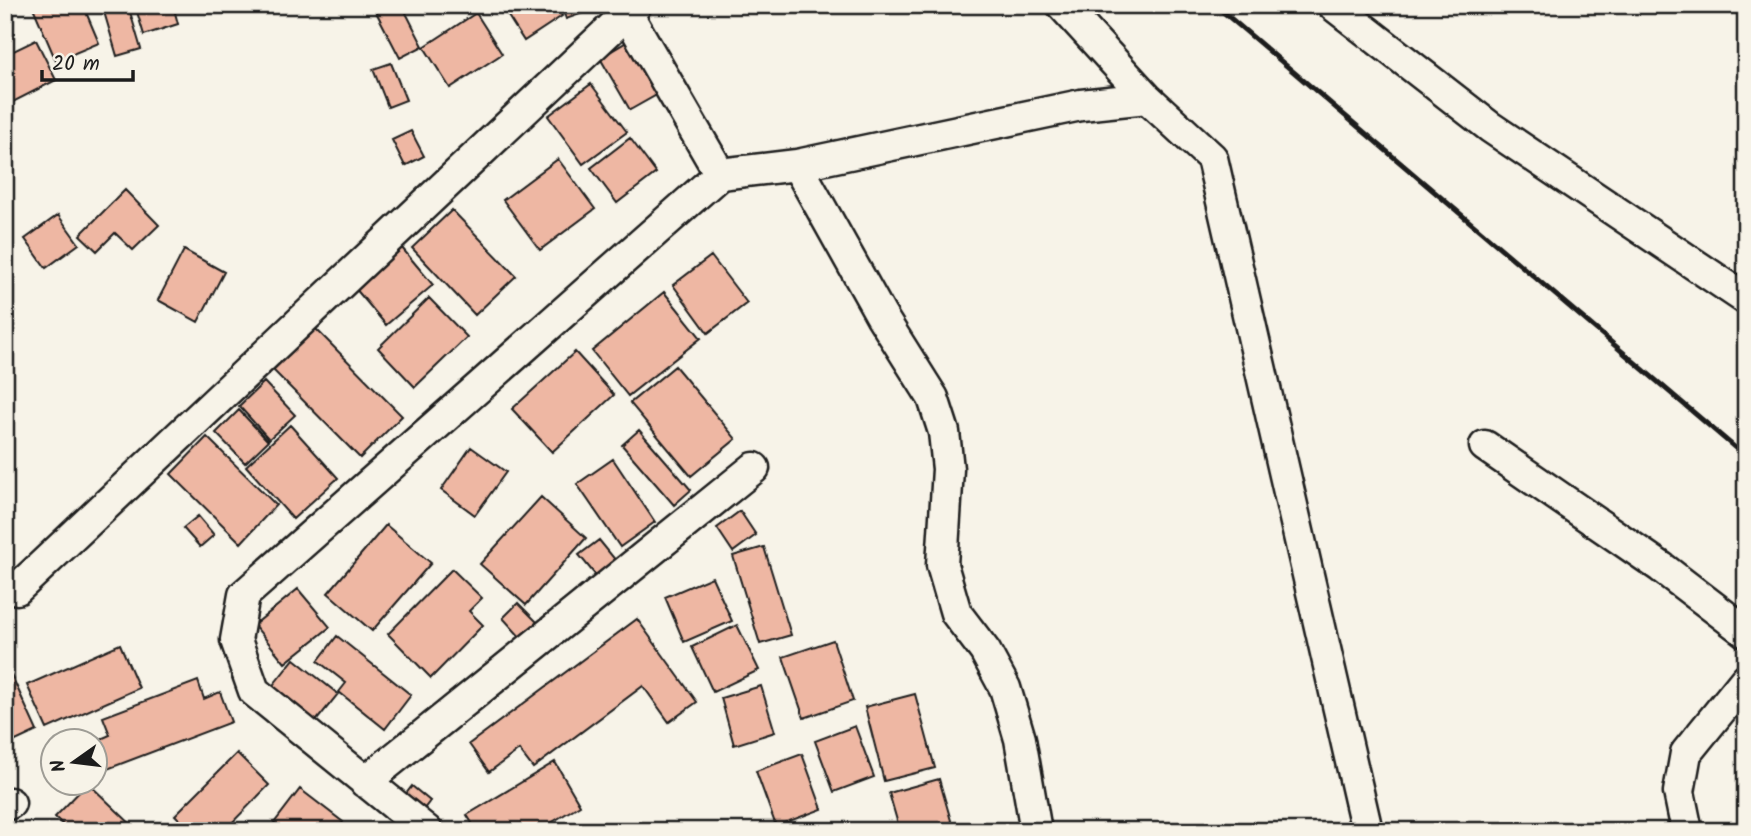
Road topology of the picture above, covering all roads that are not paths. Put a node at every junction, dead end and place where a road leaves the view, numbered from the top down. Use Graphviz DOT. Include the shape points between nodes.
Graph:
graph roads {
  1 [pos="1062,5"];
  2 [pos="1333,5"];
  3 [pos="632,10"];
  4 [pos="1147,98"];
  5 [pos="797,165"];
  6 [pos="719,174"];
  7 [pos="1746,299"];
  8 [pos="1485,446"];
  9 [pos="754,468"];
  10 [pos="17,589"];
  11 [pos="1746,632"];
  12 [pos="1746,679"];
  13 [pos="365,782"];
  14 [pos="427,831"];
  15 [pos="1035,831"];
  16 [pos="1367,831"];
  17 [pos="1687,831"];
  1 -- 4 [label="street"];
  2 -- 7 [label="street" via="1490,127"];
  3 -- 6 [label="street"];
  3 -- 10 [label="street"];
  4 -- 5 [label="street" via="1081,105"];
  4 -- 16 [label="street" via="1212,158"];
  5 -- 6 [label="street"];
  5 -- 15 [label="street" via="933,398 944,432 948,469 942,565 956,613 1005,688 1020,739"];
  6 -- 13 [label="street" via="244,595 236,640 254,691"];
  8 -- 11 [label="street" via="1661,567"];
  9 -- 13 [label="street"];
  12 -- 17 [label="street" via="1686,753 1679,792"];
  13 -- 14 [label="street"];
}
